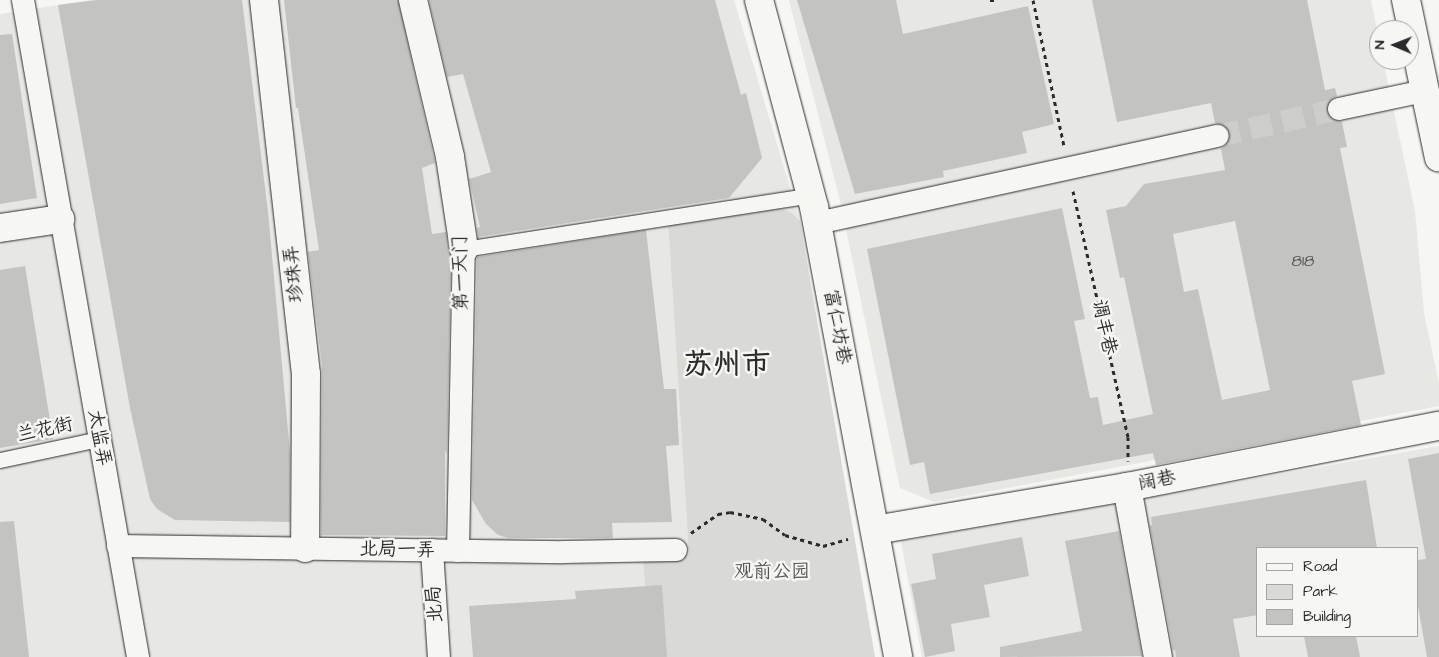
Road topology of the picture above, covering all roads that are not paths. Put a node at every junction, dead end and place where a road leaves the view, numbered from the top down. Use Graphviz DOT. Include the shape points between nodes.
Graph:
graph roads {
  1 [pos="23,0"];
  2 [pos="264,0"];
  3 [pos="413,0"];
  4 [pos="759,0"];
  5 [pos="1406,0"];
  6 [pos="1432,90"];
  7 [pos="1339,110"];
  8 [pos="1218,136"];
  9 [pos="1439,158"];
  10 [pos="811,195"];
  11 [pos="60,219"];
  12 [pos="818,223"];
  13 [pos="0,228"];
  14 [pos="464,249"];
  15 [pos="1439,426"];
  16 [pos="99,439"];
  17 [pos="0,460"];
  18 [pos="1128,487"];
  19 [pos="875,530"];
  20 [pos="118,546"];
  21 [pos="305,548"];
  22 [pos="432,550"];
  23 [pos="676,550"];
  24 [pos="458,551"];
  25 [pos="138,657"];
  26 [pos="439,657"];
  27 [pos="898,657"];
  28 [pos="1158,657"];
  1 -- 11 [label="street, 太监弄"];
  2 -- 21 [label="street, 珍珠弄" via="306,374"];
  3 -- 14 [label="street, 第一天门" via="450,157"];
  4 -- 10 [label="street, 富仁坊巷"];
  5 -- 6 [label="street"];
  6 -- 7 [label="street"];
  6 -- 9 [label="street"];
  8 -- 12 [label="street"];
  10 -- 12 [label="street, 富仁坊巷"];
  10 -- 14 [label="lane"];
  11 -- 13 [label="street"];
  11 -- 16 [label="street, 太监弄"];
  12 -- 19 [label="street, 富仁坊巷"];
  14 -- 24 [label="street, 第一天门"];
  15 -- 18 [label="street, 阔巷"];
  16 -- 17 [label="lane, 兰花街"];
  16 -- 20 [label="street, 太监弄"];
  18 -- 19 [label="street, 阔巷"];
  18 -- 28 [label="street"];
  19 -- 27 [label="street, 富仁坊巷"];
  20 -- 21 [label="street, 北局一弄"];
  20 -- 25 [label="street, 太监弄"];
  21 -- 22 [label="street, 北局一弄"];
  22 -- 24 [label="street, 北局一弄"];
  22 -- 26 [label="street, 北局"];
  23 -- 24 [label="street, 北局一弄"];
}
